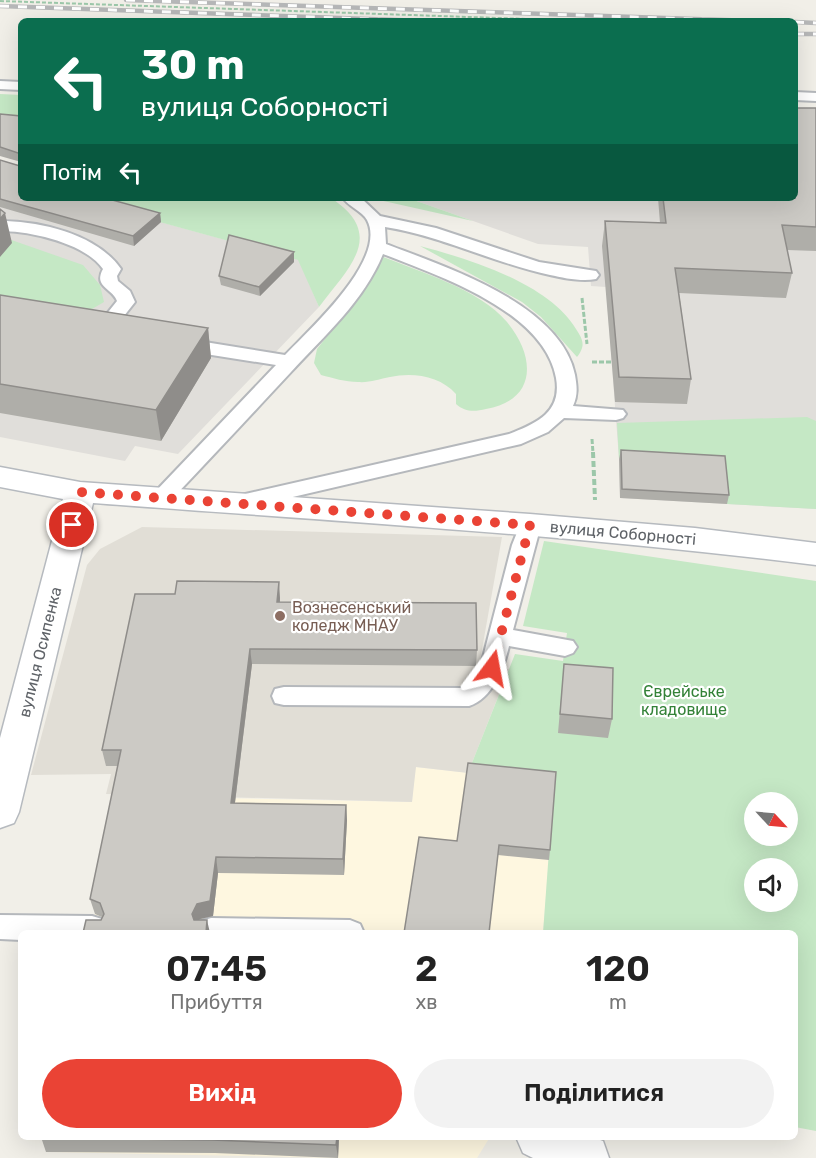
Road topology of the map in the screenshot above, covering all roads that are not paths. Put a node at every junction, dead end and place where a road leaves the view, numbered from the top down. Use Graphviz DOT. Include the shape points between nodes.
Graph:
graph roads {
  1 [pos="0,85"];
  2 [pos="18,86"];
  3 [pos="798,96"];
  4 [pos="816,97"];
  5 [pos="354,201"];
  6 [pos="375,220"];
  7 [pos="0,226"];
  8 [pos="377,246"];
  9 [pos="590,275"];
  10 [pos="80,327"];
  11 [pos="102,331"];
  12 [pos="126,335"];
  13 [pos="161,341"];
  14 [pos="291,362"];
  15 [pos="558,412"];
  16 [pos="616,414"];
  17 [pos="0,477"];
  18 [pos="80,492"];
  19 [pos="162,497"];
  20 [pos="241,502"];
  21 [pos="530,525"];
  22 [pos="816,554"];
  23 [pos="500,636"];
  24 [pos="566,647"];
  25 [pos="284,696"];
  26 [pos="0,812"];
  27 [pos="0,927"];
  28 [pos="92,928"];
  29 [pos="547,1140"];
  30 [pos="586,1158"];
  1 -- 2 [label="lane"];
  3 -- 4 [label="lane"];
  5 -- 6 [label="lane"];
  6 -- 8 [label="lane"];
  6 -- 9 [label="lane" via="440,233 548,271"];
  7 -- 11 [label="lane" via="20,226 67,240 110,262 109,283 124,295 126,302"];
  8 -- 14 [label="lane" via="351,294"];
  8 -- 15 [label="lane" via="460,280 521,313 549,341 565,366 568,395"];
  10 -- 11 [label="lane"];
  11 -- 12 [label="lane"];
  13 -- 14 [label="lane"];
  14 -- 19 [label="lane"];
  15 -- 16 [label="lane"];
  15 -- 20 [label="lane" via="534,432 514,439"];
  17 -- 18 [label="street, вулиця Соборності"];
  18 -- 19 [label="street, вулиця Соборності"];
  18 -- 26 [label="street, вулиця Осипенка"];
  19 -- 20 [label="street, вулиця Соборності"];
  20 -- 21 [label="street, вулиця Соборності"];
  21 -- 22 [label="street, вулиця Соборності"];
  21 -- 23 [label="lane"];
  23 -- 24 [label="lane"];
  23 -- 25 [label="lane" via="492,668 469,697"];
  27 -- 28 [label="lane"];
  29 -- 30 [label="street"];
}
